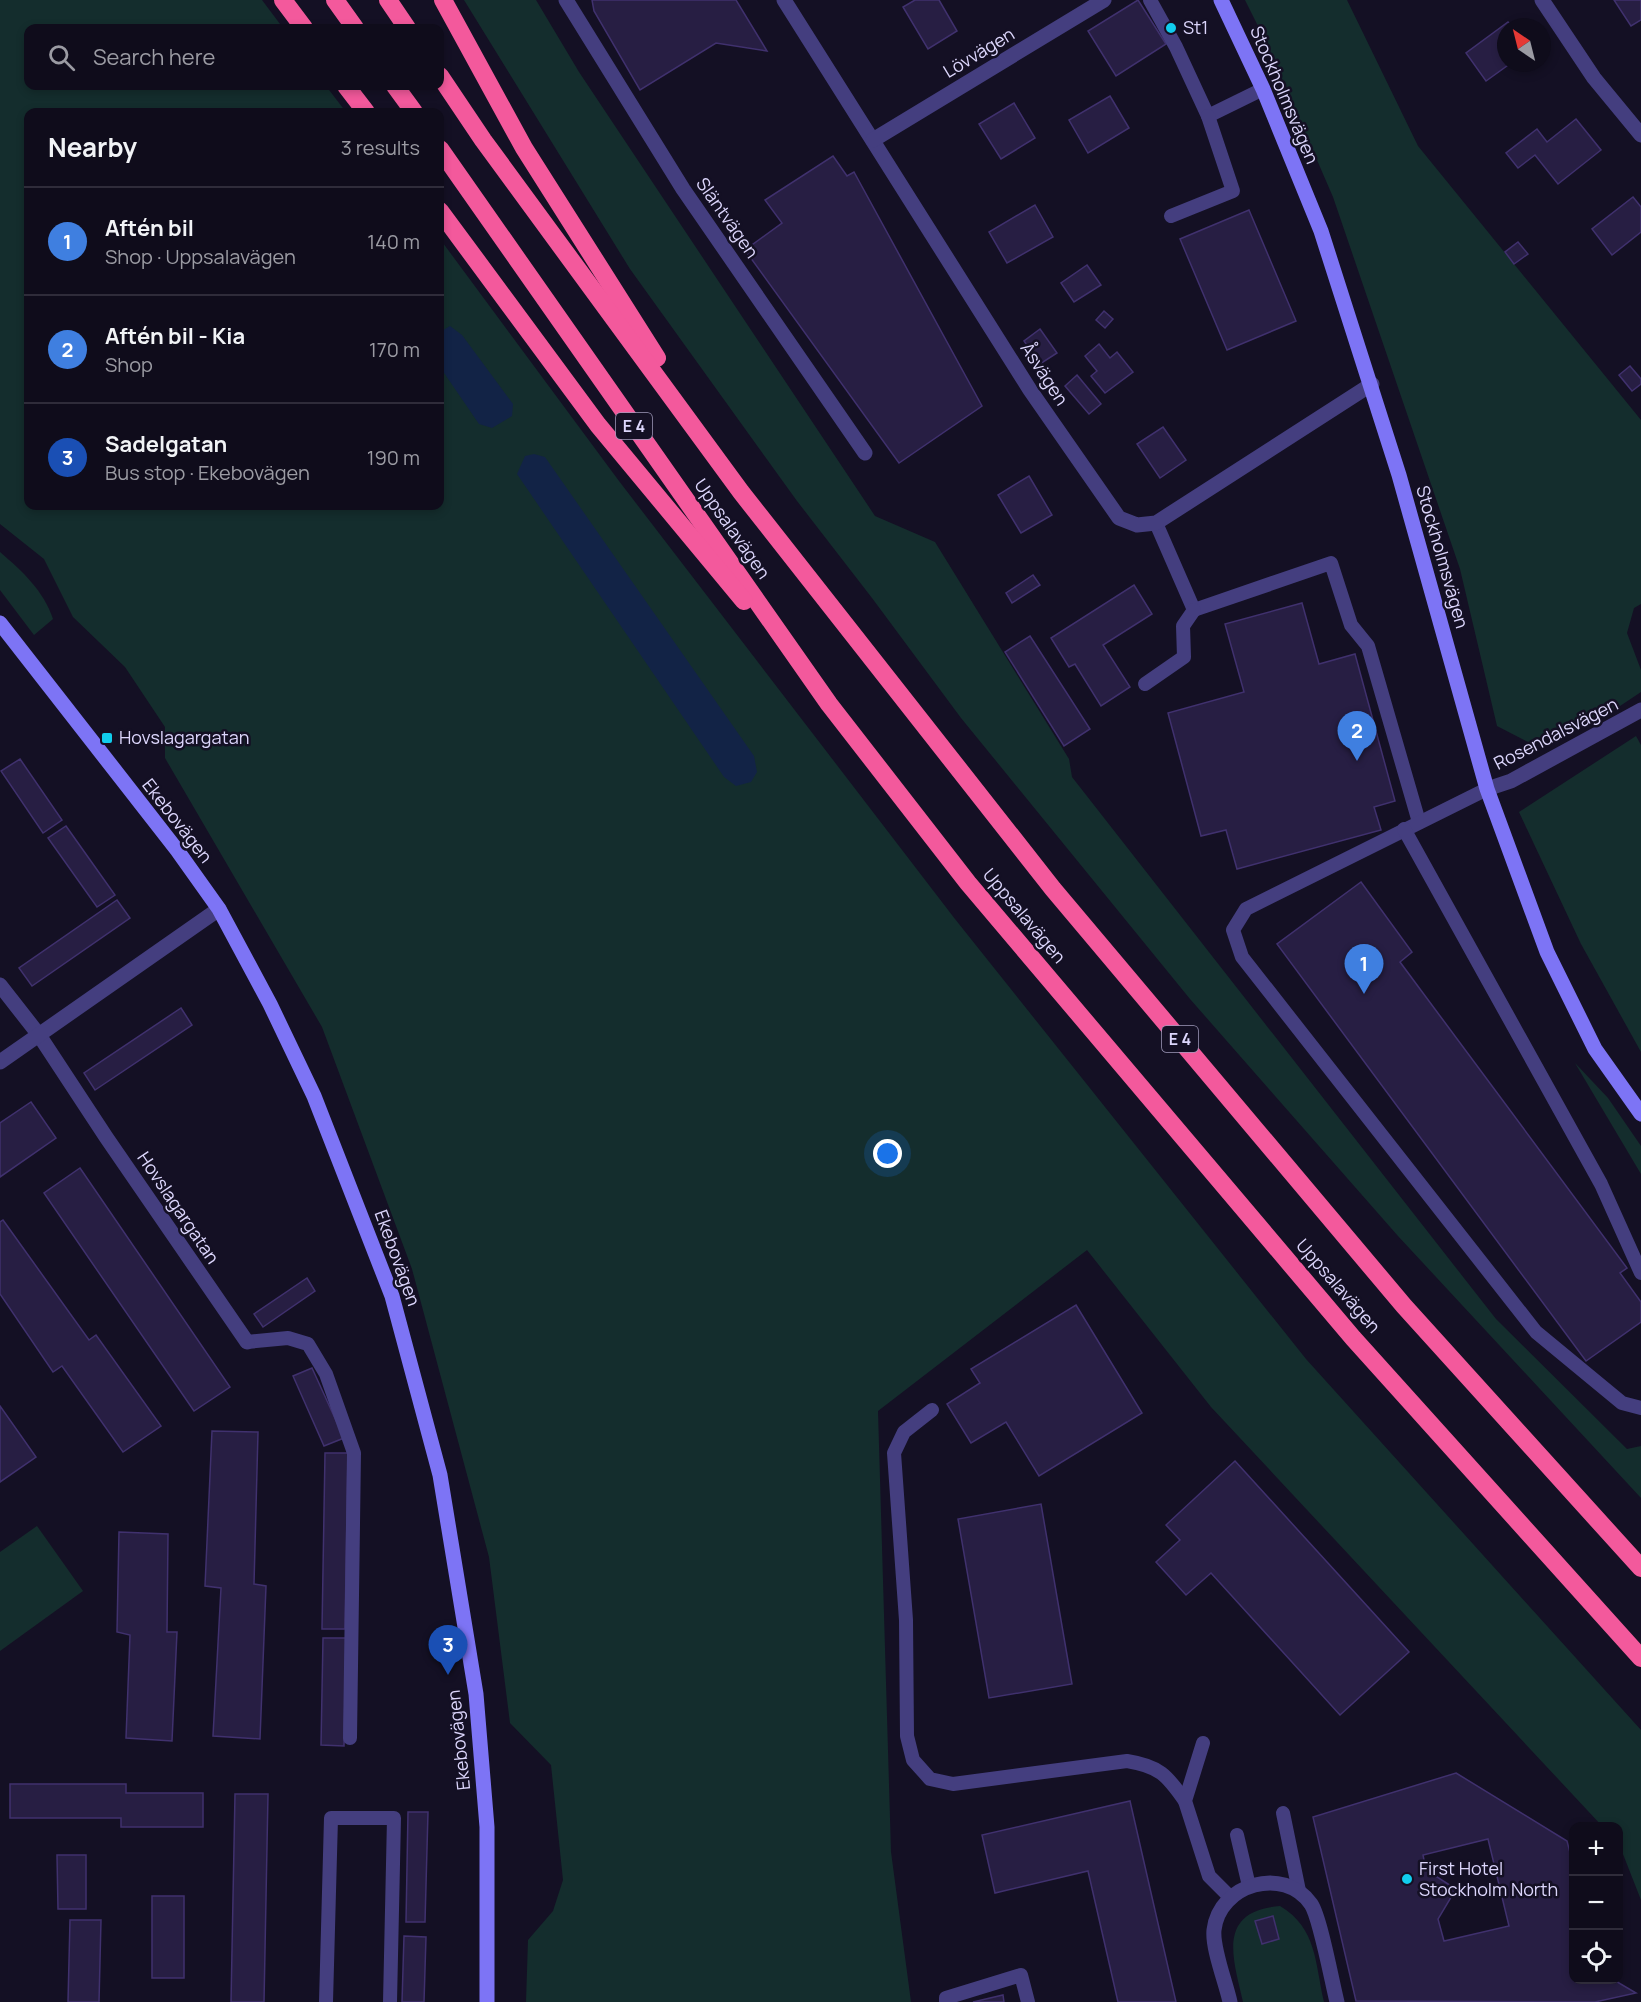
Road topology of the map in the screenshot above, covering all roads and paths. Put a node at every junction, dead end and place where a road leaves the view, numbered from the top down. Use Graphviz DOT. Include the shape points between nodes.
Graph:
graph roads {
  1 [pos="283,0"];
  2 [pos="335,0"];
  3 [pos="388,0"];
  4 [pos="443,0"];
  5 [pos="566,0"];
  6 [pos="784,0"];
  7 [pos="1104,0"];
  8 [pos="1150,0"];
  9 [pos="1221,0"];
  10 [pos="1542,0"];
  11 [pos="301,24"];
  12 [pos="352,24"];
  13 [pos="404,24"];
  14 [pos="444,82"];
  15 [pos="1263,89"];
  16 [pos="349,90"];
  17 [pos="398,90"];
  18 [pos="363,108"];
  19 [pos="411,108"];
  20 [pos="1208,116"];
  21 [pos="1641,135"];
  22 [pos="873,140"];
  23 [pos="444,155"];
  24 [pos="444,216"];
  25 [pos="1171,216"];
  26 [pos="1372,384"];
  27 [pos="866,453"];
  28 [pos="741,492"];
  29 [pos="1155,523"];
  30 [pos="1194,610"];
  31 [pos="0,623"];
  32 [pos="1145,684"];
  33 [pos="830,704"];
  34 [pos="1641,710"];
  35 [pos="1486,789"];
  36 [pos="1419,822"];
  37 [pos="1404,829"];
  38 [pos="219,909"];
  39 [pos="0,984"];
  40 [pos="39,1035"];
  41 [pos="0,1062"];
  42 [pos="1641,1114"];
  43 [pos="1641,1273"];
  44 [pos="248,1342"];
  45 [pos="1641,1408"];
  46 [pos="932,1410"];
  47 [pos="1641,1568"];
  48 [pos="1641,1658"];
  49 [pos="350,1738"];
  50 [pos="1203,1743"];
  51 [pos="1185,1801"];
  52 [pos="1283,1813"];
  53 [pos="1237,1835"];
  54 [pos="1249,1886"];
  55 [pos="1299,1890"];
  56 [pos="1230,1897"];
  57 [pos="326,2002"];
  58 [pos="390,2002"];
  59 [pos="487,2002"];
  60 [pos="946,2002"];
  61 [pos="1028,2002"];
  62 [pos="1230,2002"];
  63 [pos="1337,2002"];
  1 -- 11 [label="highway"];
  2 -- 12 [label="highway"];
  3 -- 13 [label="highway"];
  4 -- 28 [label="highway" via="524,148"];
  5 -- 27 [label="street, Släntvägen" via="682,189"];
  6 -- 22 [label="street, Åsvägen"];
  7 -- 22 [label="street, Lövvägen"];
  8 -- 20 [label="lane"];
  9 -- 15 [label="street, Stockholmsvägen"];
  10 -- 21 [label="street" via="1594,78"];
  14 -- 28 [label="highway, Uppsalavägen / E 4"];
  15 -- 20 [label="lane"];
  15 -- 26 [label="street, Stockholmsvägen" via="1321,231"];
  16 -- 18 [label="highway"];
  17 -- 19 [label="highway"];
  20 -- 25 [label="lane" via="1233,191"];
  22 -- 29 [label="street, Åsvägen" via="1030,390 1119,518 1137,525"];
  23 -- 33 [label="highway, Uppsalavägen / E 4"];
  24 -- 33 [label="highway" via="598,425"];
  26 -- 29 [label="street"];
  26 -- 35 [label="street, Stockholmsvägen"];
  28 -- 47 [label="highway, Uppsalavägen / E 4" via="1053,889 1404,1306"];
  29 -- 30 [label="lane"];
  30 -- 32 [label="lane" via="1183,626 1184,657"];
  30 -- 36 [label="lane" via="1331,563 1351,625 1368,646"];
  31 -- 38 [label="street, Ekebovägen"];
  33 -- 48 [label="highway, Uppsalavägen / E 4" via="968,883 1346,1328"];
  34 -- 35 [label="street, Rosendalsvägen" via="1511,781"];
  35 -- 36 [label="lane"];
  35 -- 42 [label="street, Stockholmsvägen" via="1547,952 1595,1049"];
  36 -- 37 [label="lane"];
  37 -- 43 [label="lane" via="1601,1184"];
  37 -- 45 [label="lane" via="1246,909 1233,930 1242,957 1536,1332 1622,1403"];
  38 -- 40 [label="street"];
  38 -- 59 [label="street, Ekebovägen" via="309,1086 353,1196 392,1296 440,1474 477,1705 487,1827"];
  39 -- 40 [label="street, Hovslagargatan"];
  40 -- 41 [label="street"];
  40 -- 44 [label="street, Hovslagargatan"];
  44 -- 49 [label="lane" via="288,1338 308,1344 326,1374 354,1453"];
  46 -- 51 [label="lane" via="904,1432 894,1453 906,1620 907,1736 913,1760 930,1779 953,1784 1127,1761 1149,1764 1168,1777"];
  50 -- 51 [label="lane"];
  51 -- 56 [label="lane" via="1209,1876"];
  52 -- 55 [label="lane"];
  53 -- 54 [label="lane"];
  54 -- 55 [label="street" via="1270,1882"];
  54 -- 56 [label="street"];
  55 -- 63 [label="street" via="1312,1906"];
  56 -- 62 [label="street" via="1219,1908 1214,1932"];
  57 -- 58 [label="lane" via="331,1818 394,1818"];
  60 -- 61 [label="lane" via="946,1998 1021,1975"];
}
